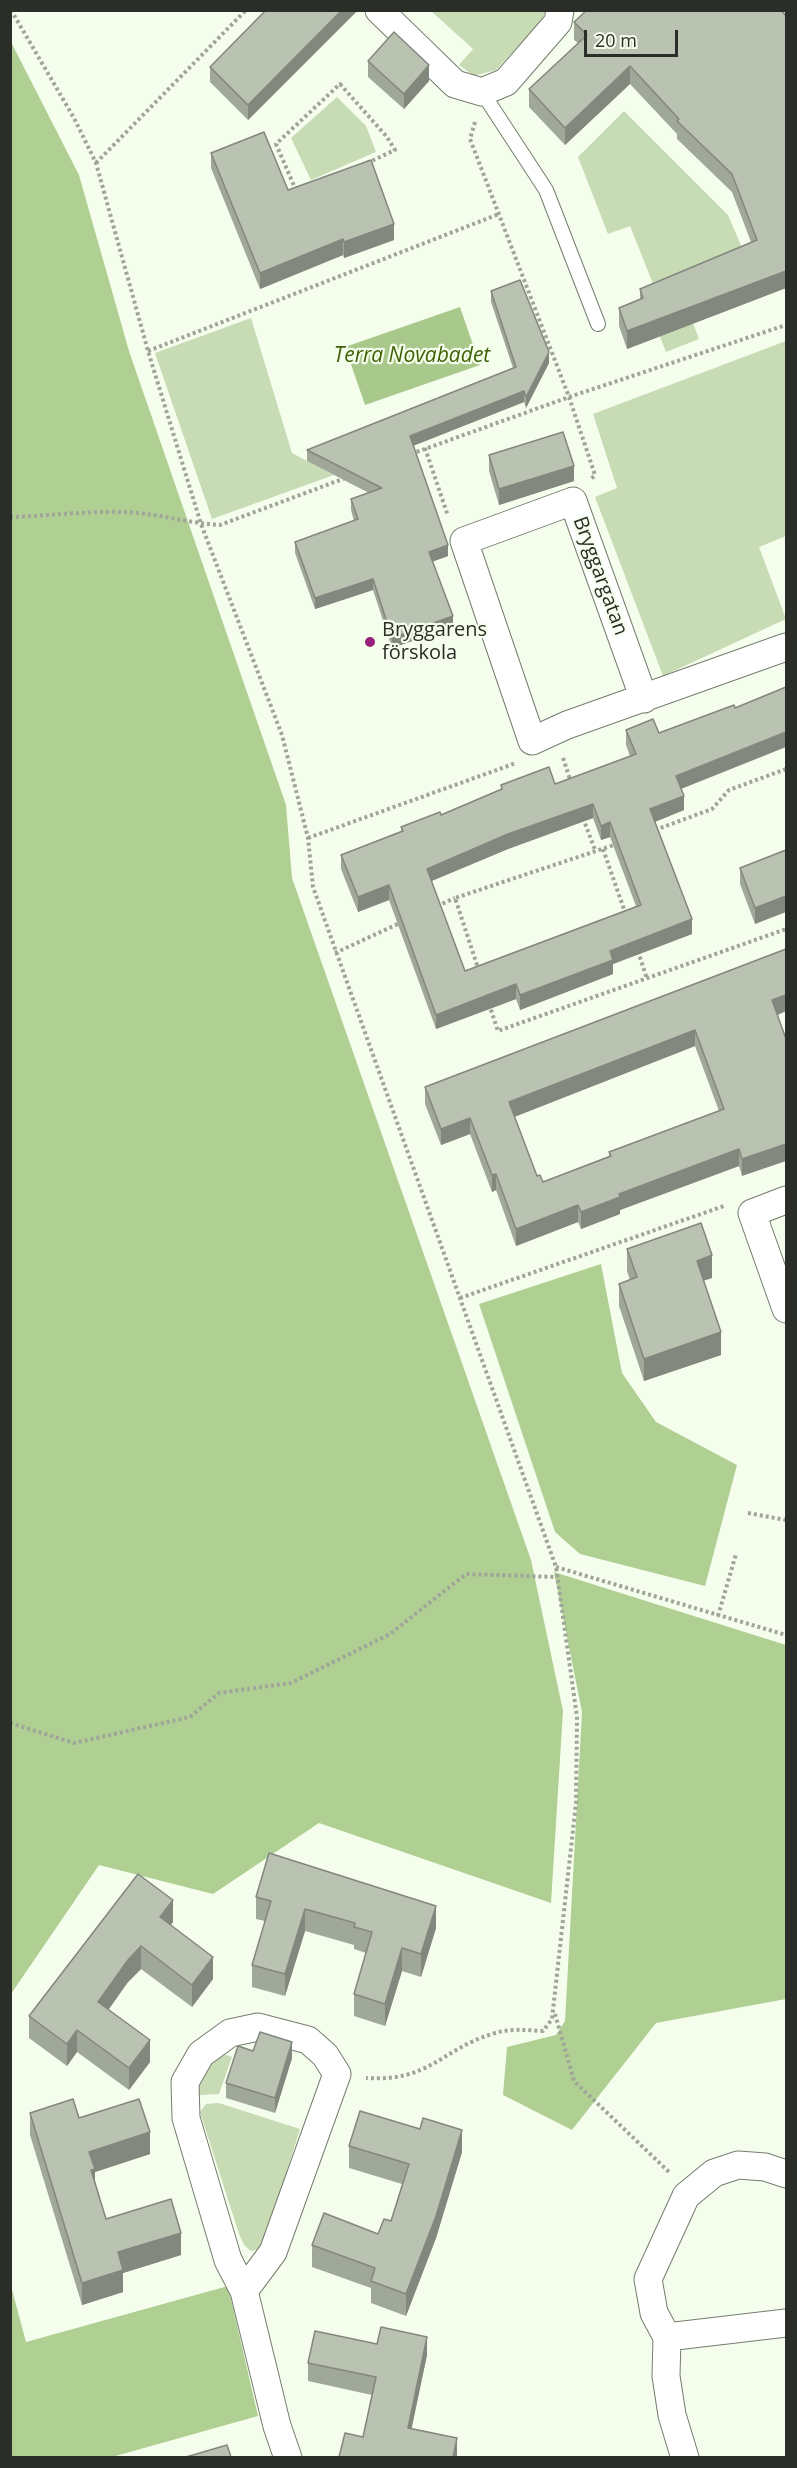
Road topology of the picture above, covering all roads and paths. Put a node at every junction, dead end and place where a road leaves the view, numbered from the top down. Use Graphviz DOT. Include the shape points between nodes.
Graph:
graph roads {
  1 [pos="11,10"];
  2 [pos="246,10"];
  3 [pos="379,10"];
  4 [pos="560,10"];
  5 [pos="482,92"];
  6 [pos="394,150"];
  7 [pos="96,163"];
  8 [pos="500,214"];
  9 [pos="598,324"];
  10 [pos="786,325"];
  11 [pos="148,351"];
  12 [pos="569,397"];
  13 [pos="404,456"];
  14 [pos="350,477"];
  15 [pos="573,501"];
  16 [pos="10,517"];
  17 [pos="201,524"];
  18 [pos="786,647"];
  19 [pos="644,699"];
  20 [pos="559,749"];
  21 [pos="517,763"];
  22 [pos="786,769"];
  23 [pos="571,783"];
  24 [pos="583,817"];
  25 [pos="646,833"];
  26 [pos="308,838"];
  27 [pos="625,841"];
  28 [pos="603,849"];
  29 [pos="595,851"];
  30 [pos="455,898"];
  31 [pos="433,908"];
  32 [pos="400,923"];
  33 [pos="629,925"];
  34 [pos="786,929"];
  35 [pos="636,946"];
  36 [pos="335,953"];
  37 [pos="480,976"];
  38 [pos="647,979"];
  39 [pos="487,998"];
  40 [pos="786,1200"];
  41 [pos="730,1204"];
  42 [pos="460,1298"];
  43 [pos="786,1309"];
  44 [pos="748,1513"];
  45 [pos="786,1520"];
  46 [pos="736,1554"];
  47 [pos="555,1567"];
  48 [pos="557,1577"];
  49 [pos="718,1616"];
  50 [pos="786,1635"];
  51 [pos="10,1723"];
  52 [pos="555,2013"];
  53 [pos="337,2074"];
  54 [pos="786,2174"];
  55 [pos="690,2192"];
  56 [pos="244,2292"];
  57 [pos="786,2323"];
  58 [pos="667,2337"];
  59 [pos="288,2457"];
  60 [pos="685,2457"];
  1 -- 7 [label="path"];
  2 -- 7 [label="path"];
  3 -- 5 [label="street" via="455,84"];
  4 -- 5 [label="street" via="558,21 506,82"];
  5 -- 8 [label="path" via="471,139"];
  5 -- 9 [label="lane" via="546,189"];
  6 -- 6 [label="path" via="298,195 276,144 340,84"];
  7 -- 11 [label="path"];
  8 -- 11 [label="path"];
  8 -- 12 [label="path"];
  10 -- 12 [label="path"];
  11 -- 17 [label="path"];
  12 -- 13 [label="path"];
  12 -- 15 [label="path" via="595,475"];
  14 -- 17 [label="path" via="220,525"];
  15 -- 19 [label="street, Bryggargatan"];
  15 -- 19 [label="street, Bryggargatan" via="464,541 532,741"];
  16 -- 17 [label="path" via="122,512 166,515"];
  17 -- 26 [label="path" via="282,735"];
  18 -- 19 [label="street, Bryggargatan"];
  20 -- 23 [label="path"];
  21 -- 26 [label="path"];
  22 -- 25 [label="path" via="729,790 712,810"];
  24 -- 29 [label="path"];
  26 -- 36 [label="path" via="313,886"];
  27 -- 28 [label="path"];
  28 -- 29 [label="path"];
  28 -- 33 [label="path"];
  29 -- 30 [label="path"];
  30 -- 31 [label="path"];
  30 -- 37 [label="path"];
  32 -- 36 [label="path"];
  34 -- 38 [label="path"];
  35 -- 38 [label="path"];
  36 -- 42 [label="path"];
  38 -- 39 [label="path" via="498,1031"];
  40 -- 43 [label="street" via="752,1213"];
  41 -- 42 [label="path"];
  42 -- 47 [label="path"];
  44 -- 45 [label="path"];
  46 -- 49 [label="path"];
  47 -- 48 [label="path"];
  47 -- 49 [label="path"];
  48 -- 51 [label="path" via="466,1574 390,1635 291,1683 219,1693 190,1718 74,1743"];
  48 -- 52 [label="path" via="577,1717 576,1803"];
  49 -- 50 [label="path"];
  52 -- 53 [label="path" via="543,2031 489,2034 406,2077"];
  52 -- 55 [label="path" via="574,2081"];
  53 -- 56 [label="street" via="273,2252"];
  53 -- 56 [label="street" via="325,2055 308,2040 258,2027 230,2033 201,2054 185,2082 186,2118 228,2260"];
  54 -- 55 [label="street" via="765,2167 738,2165 714,2173"];
  55 -- 58 [label="street" via="648,2279 654,2313"];
  56 -- 59 [label="street"];
  57 -- 58 [label="street"];
  58 -- 60 [label="street" via="666,2376 672,2415"];
}
